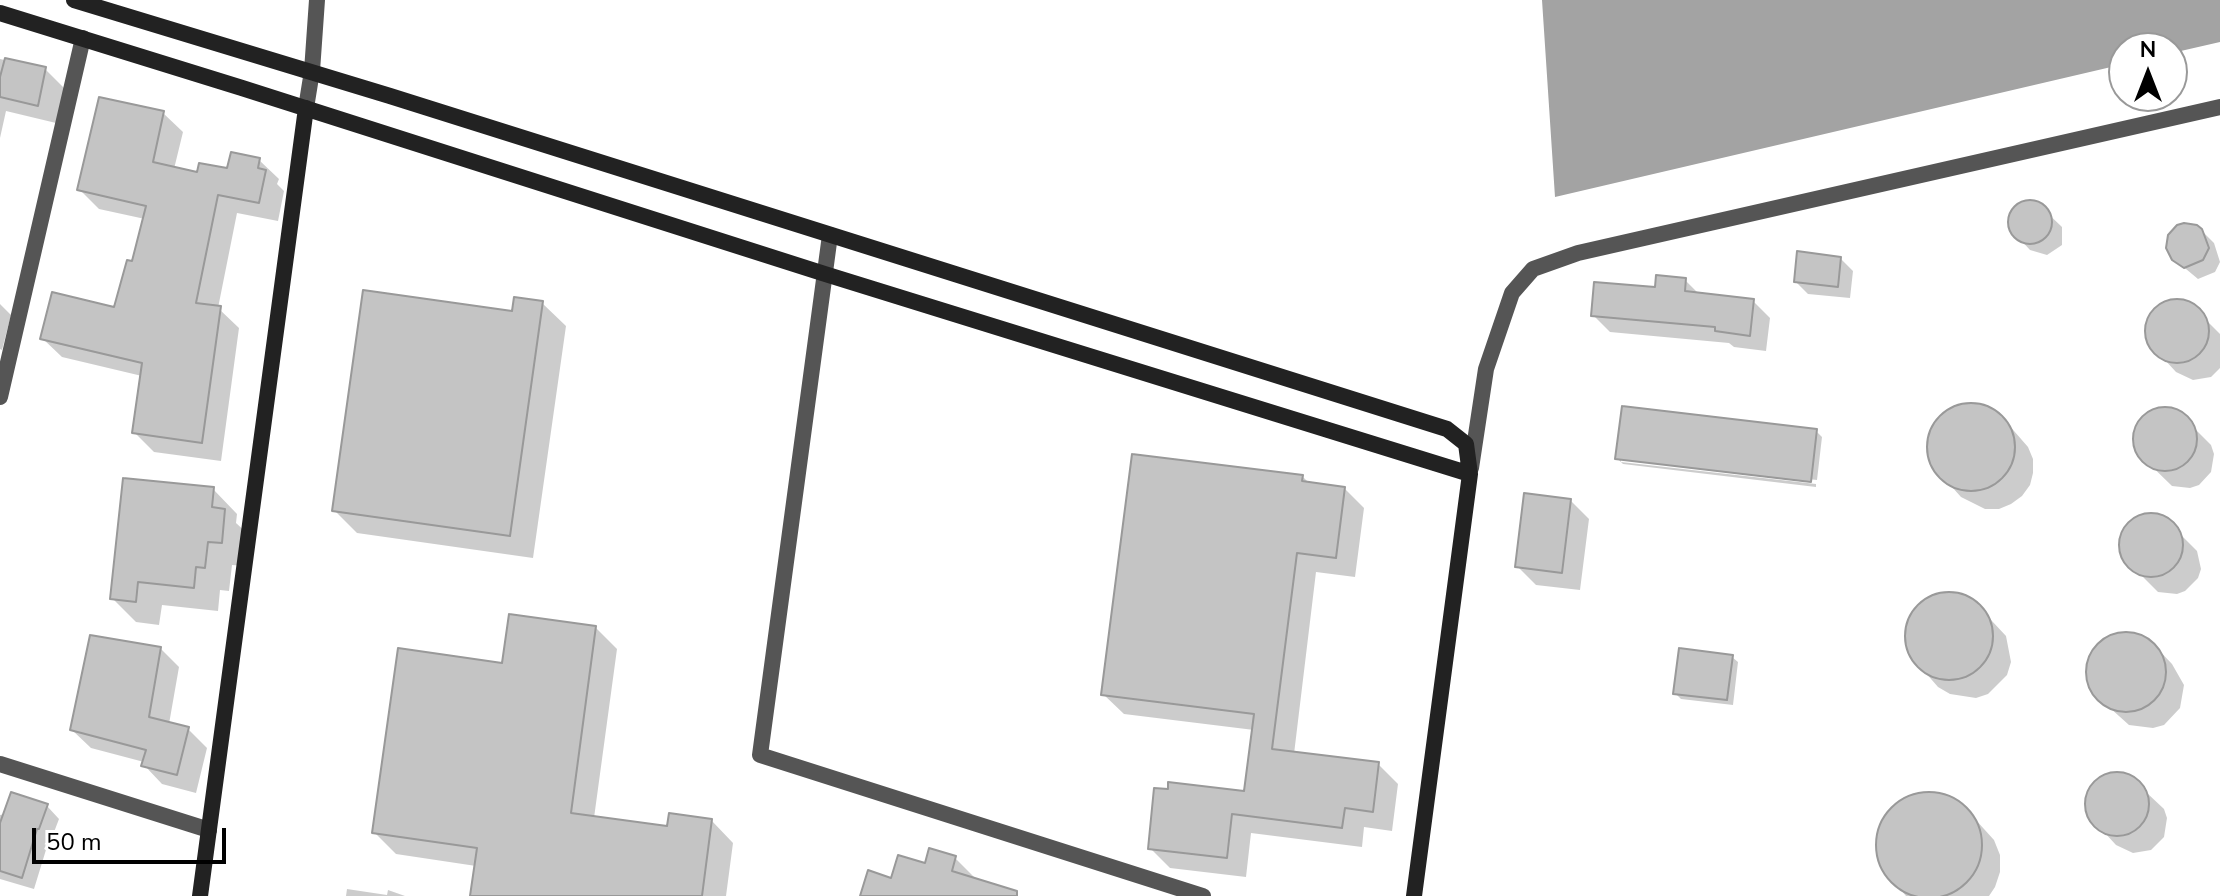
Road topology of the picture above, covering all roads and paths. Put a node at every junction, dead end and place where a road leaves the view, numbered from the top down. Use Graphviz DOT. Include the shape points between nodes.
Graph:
graph roads {
  1 [pos="74,0"];
  2 [pos="317,0"];
  3 [pos="0,13"];
  4 [pos="83,38"];
  5 [pos="312,71"];
  6 [pos="2220,107"];
  7 [pos="306,108"];
  8 [pos="830,235"];
  9 [pos="825,274"];
  10 [pos="0,397"];
  11 [pos="1470,474"];
  12 [pos="0,764"];
  13 [pos="209,830"];
  14 [pos="200,896"];
  15 [pos="1203,896"];
  16 [pos="1414,896"];
  1 -- 5 [label="street"];
  2 -- 5 [label="street"];
  3 -- 4 [label="street"];
  4 -- 7 [label="street"];
  4 -- 10 [label="street"];
  5 -- 7 [label="street"];
  5 -- 8 [label="street"];
  6 -- 11 [label="street" via="1593,250 1533,269 1512,293 1486,369"];
  7 -- 9 [label="street"];
  7 -- 13 [label="street"];
  8 -- 9 [label="street"];
  8 -- 11 [label="street" via="1447,429 1466,444"];
  9 -- 11 [label="street"];
  9 -- 15 [label="street" via="760,755"];
  11 -- 16 [label="street"];
  12 -- 13 [label="street"];
  13 -- 14 [label="street"];
}
